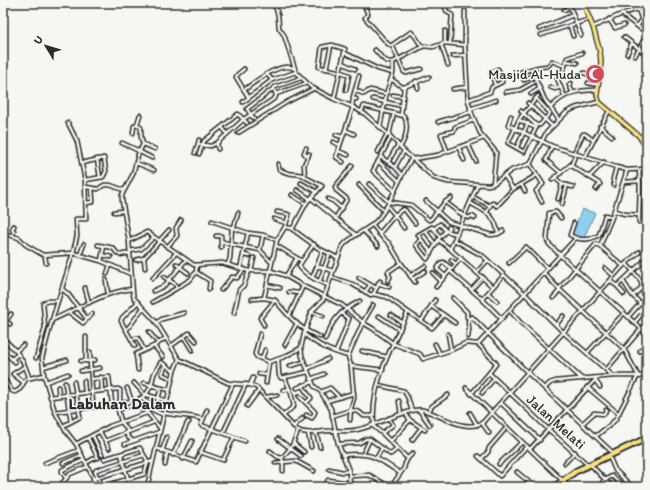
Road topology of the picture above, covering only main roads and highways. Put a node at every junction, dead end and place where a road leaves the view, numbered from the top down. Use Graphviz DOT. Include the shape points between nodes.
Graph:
graph roads {
  1 [pos="584,3"];
  2 [pos="647,146"];
  3 [pos="647,439"];
  4 [pos="564,481"];
  5 [pos="554,487"];
  6 [pos="558,487"];
  1 -- 2 [label="main road" via="601,58 597,90 599,102"];
  3 -- 4 [label="highway" via="576,471"];
  4 -- 5 [label="highway"];
  4 -- 6 [label="highway"];
}
